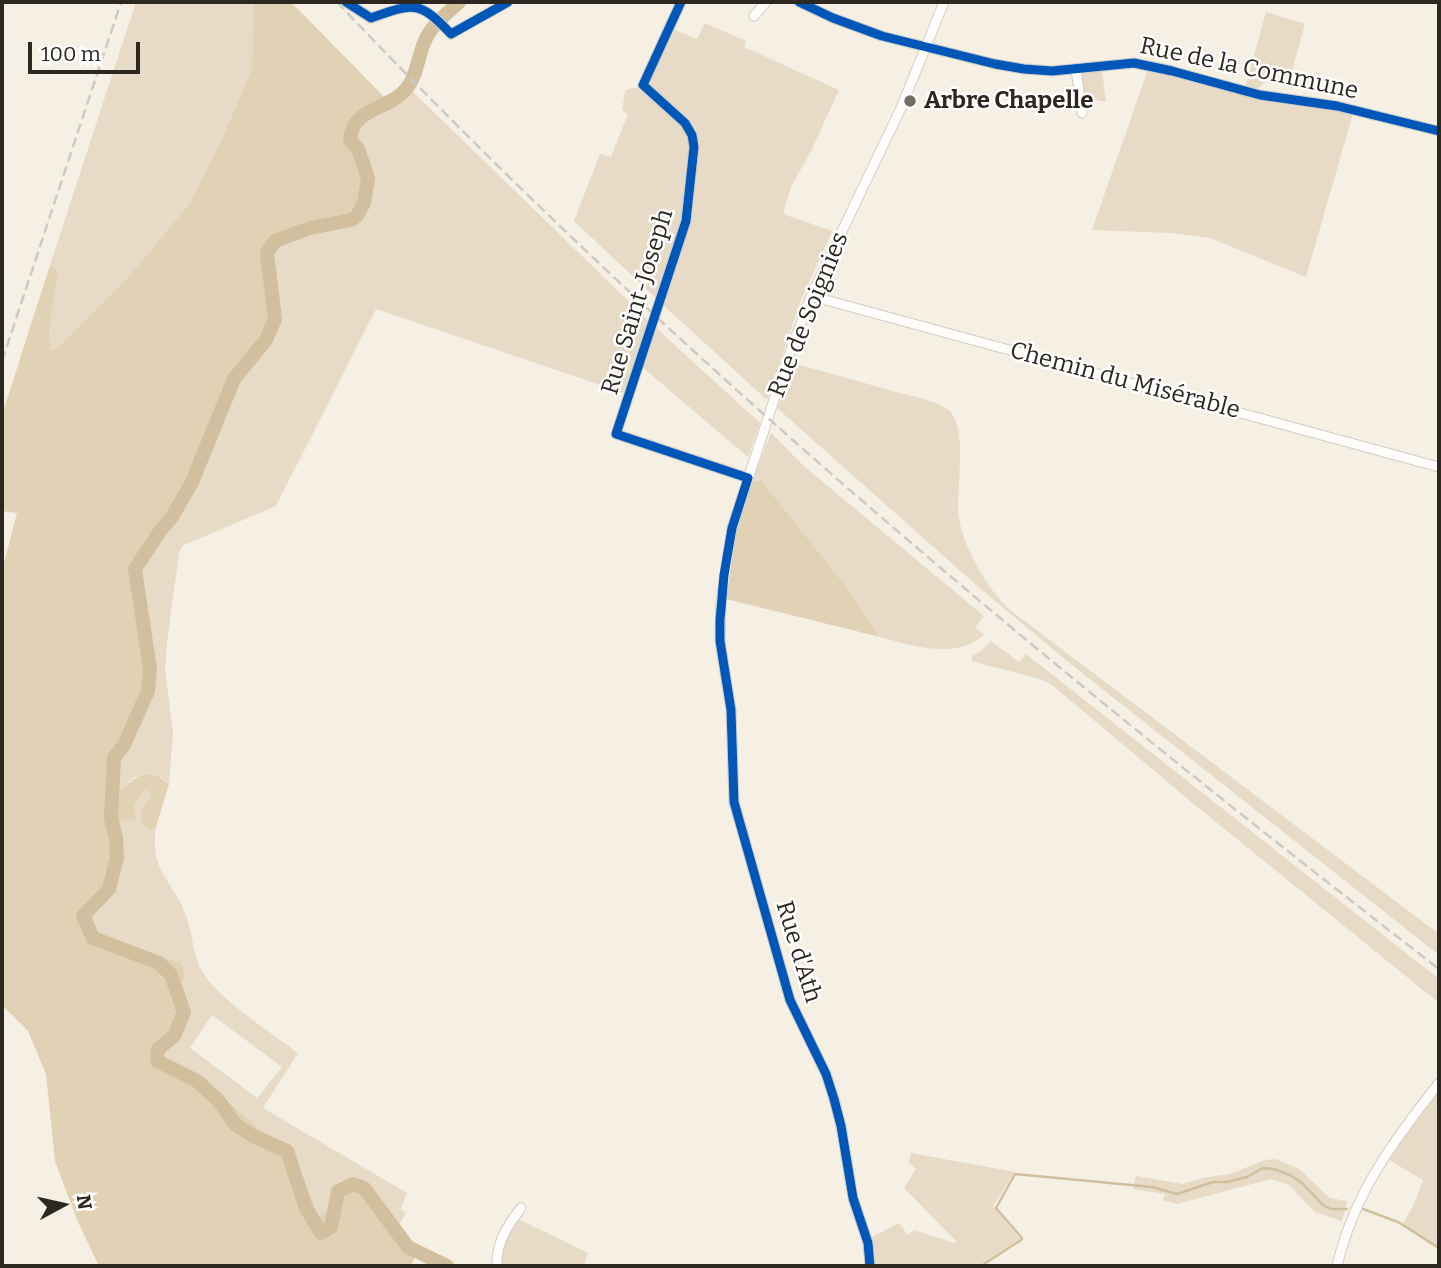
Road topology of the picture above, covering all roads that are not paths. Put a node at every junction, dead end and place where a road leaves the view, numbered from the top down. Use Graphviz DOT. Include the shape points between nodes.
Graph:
graph roads {
  1 [pos="346,2"];
  2 [pos="508,2"];
  3 [pos="681,2"];
  4 [pos="766,2"];
  5 [pos="799,2"];
  6 [pos="944,2"];
  7 [pos="754,16"];
  8 [pos="927,47"];
  9 [pos="1076,69"];
  10 [pos="1082,113"];
  11 [pos="1439,131"];
  12 [pos="811,296"];
  13 [pos="1439,467"];
  14 [pos="748,478"];
  15 [pos="720,641"];
  16 [pos="1439,1083"];
  17 [pos="521,1208"];
  18 [pos="497,1266"];
  19 [pos="870,1266"];
  20 [pos="1337,1266"];
  1 -- 2 [label="street" via="371,18 417,5 432,12 451,34"];
  3 -- 14 [label="street, Rue Saint-Joseph" via="643,85 692,135 687,221 616,434"];
  4 -- 7 [label="street"];
  5 -- 8 [label="street, Rue de la Commune" via="850,25"];
  6 -- 8 [label="street, Rue de Soignies"];
  8 -- 9 [label="street, Rue de la Commune" via="1024,69"];
  8 -- 12 [label="street, Rue de Soignies"];
  9 -- 10 [label="street"];
  9 -- 11 [label="street, Rue de la Commune" via="1147,65 1260,95 1337,106"];
  12 -- 13 [label="street, Chemin du Misérable"];
  12 -- 14 [label="street, Rue de Soignies"];
  14 -- 15 [label="street, Rue de Soignies" via="732,527"];
  15 -- 19 [label="street, Rue d'Ath" via="731,710 734,802 790,1000 834,1099"];
  16 -- 20 [label="street" via="1400,1133 1360,1198"];
  17 -- 18 [label="street" via="501,1239"];
}
